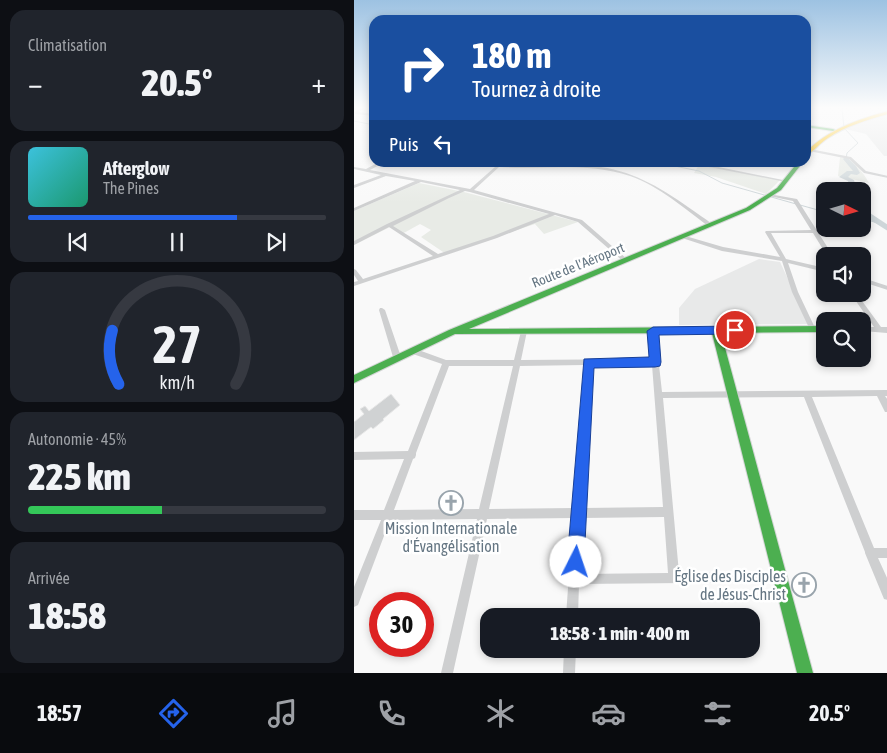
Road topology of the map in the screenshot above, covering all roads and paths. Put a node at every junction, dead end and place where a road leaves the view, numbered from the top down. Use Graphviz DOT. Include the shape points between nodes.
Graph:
graph roads {
  1 [pos="820,139"];
  2 [pos="811,149"];
  3 [pos="811,152"];
  4 [pos="373,167"];
  5 [pos="497,167"];
  6 [pos="714,167"];
  7 [pos="797,167"];
  8 [pos="354,168"];
  9 [pos="365,171"];
  10 [pos="384,175"];
  11 [pos="887,176"];
  12 [pos="420,181"];
  13 [pos="786,181"];
  14 [pos="354,187"];
  15 [pos="465,190"];
  16 [pos="471,191"];
  17 [pos="771,195"];
  18 [pos="354,210"];
  19 [pos="555,214"];
  20 [pos="389,225"];
  21 [pos="710,225"];
  22 [pos="814,231"];
  23 [pos="682,237"];
  24 [pos="354,243"];
  25 [pos="824,247"];
  26 [pos="436,256"];
  27 [pos="784,260"];
  28 [pos="626,261"];
  29 [pos="816,268"];
  30 [pos="354,271"];
  31 [pos="361,281"];
  32 [pos="871,283"];
  33 [pos="354,284"];
  34 [pos="887,288"];
  35 [pos="860,302"];
  36 [pos="382,310"];
  37 [pos="871,329"];
  38 [pos="879,329"];
  39 [pos="716,330"];
  40 [pos="813,330"];
  41 [pos="887,330"];
  42 [pos="524,331"];
  43 [pos="653,331"];
  44 [pos="452,332"];
  45 [pos="412,351"];
  46 [pos="397,357"];
  47 [pos="655,362"];
  48 [pos="446,363"];
  49 [pos="517,363"];
  50 [pos="588,363"];
  51 [pos="354,379"];
  52 [pos="806,393"];
  53 [pos="883,393"];
  54 [pos="658,395"];
  55 [pos="732,395"];
  56 [pos="887,409"];
  57 [pos="412,455"];
  58 [pos="354,456"];
  59 [pos="579,512"];
  60 [pos="668,512"];
  61 [pos="483,513"];
  62 [pos="354,515"];
  63 [pos="388,516"];
  64 [pos="870,553"];
  65 [pos="887,553"];
  66 [pos="781,577"];
  67 [pos="674,578"];
  68 [pos="574,579"];
  69 [pos="887,596"];
  70 [pos="354,601"];
  71 [pos="572,608"];
  72 [pos="569,658"];
  73 [pos="447,673"];
  74 [pos="568,673"];
  75 [pos="805,673"];
  1 -- 2 [label="main road"];
  3 -- 11 [label="street" via="850,158 865,172"];
  4 -- 9 [label="street"];
  5 -- 16 [label="street"];
  5 -- 21 [label="street" via="582,167 632,176"];
  6 -- 13 [label="street"];
  7 -- 13 [label="main road, Route de l'Aéroport"];
  8 -- 9 [label="street"];
  9 -- 10 [label="street"];
  10 -- 12 [label="street"];
  10 -- 14 [label="street"];
  12 -- 15 [label="street"];
  12 -- 18 [label="street"];
  13 -- 17 [label="main road, Route de l'Aéroport"];
  15 -- 16 [label="street"];
  15 -- 20 [label="street"];
  16 -- 19 [label="street"];
  17 -- 21 [label="main road, Route de l'Aéroport"];
  17 -- 22 [label="street" via="795,200"];
  19 -- 26 [label="street"];
  19 -- 28 [label="street" via="580,221"];
  20 -- 24 [label="street"];
  20 -- 26 [label="street"];
  21 -- 23 [label="main road, Route de l'Aéroport"];
  22 -- 25 [label="street"];
  22 -- 27 [label="street" via="768,232"];
  23 -- 27 [label="street" via="722,249"];
  23 -- 28 [label="main road, Route de l'Aéroport"];
  26 -- 31 [label="street"];
  27 -- 29 [label="street"];
  27 -- 40 [label="street"];
  28 -- 44 [label="main road, Route de l'Aéroport"];
  30 -- 31 [label="street"];
  31 -- 33 [label="street"];
  32 -- 34 [label="street"];
  35 -- 38 [label="street"];
  36 -- 46 [label="street"];
  37 -- 38 [label="street"];
  38 -- 41 [label="street"];
  39 -- 40 [label="main road"];
  39 -- 43 [label="main road"];
  39 -- 55 [label="main road"];
  42 -- 43 [label="main road"];
  42 -- 44 [label="main road"];
  42 -- 49 [label="street"];
  43 -- 47 [label="street"];
  44 -- 45 [label="main road, Route de l'Aéroport"];
  45 -- 46 [label="main road, Route de l'Aéroport"];
  45 -- 48 [label="street"];
  46 -- 51 [label="main road, Route de l'Aéroport"];
  47 -- 50 [label="street"];
  47 -- 54 [label="street"];
  48 -- 49 [label="street"];
  48 -- 57 [label="street"];
  49 -- 50 [label="street"];
  49 -- 61 [label="street"];
  50 -- 59 [label="street"];
  52 -- 53 [label="street"];
  52 -- 55 [label="street"];
  52 -- 64 [label="street"];
  53 -- 56 [label="street"];
  54 -- 55 [label="street"];
  54 -- 60 [label="street"];
  55 -- 66 [label="main road"];
  57 -- 58 [label="street"];
  57 -- 63 [label="street"];
  59 -- 60 [label="street"];
  59 -- 61 [label="street"];
  59 -- 68 [label="street"];
  60 -- 67 [label="street"];
  61 -- 63 [label="street"];
  61 -- 73 [label="street"];
  62 -- 63 [label="street"];
  63 -- 70 [label="street"];
  64 -- 65 [label="street"];
  64 -- 69 [label="street"];
  66 -- 67 [label="street"];
  66 -- 75 [label="main road"];
  67 -- 68 [label="street"];
  68 -- 71 [label="street"];
  72 -- 74 [label="street"];
}
